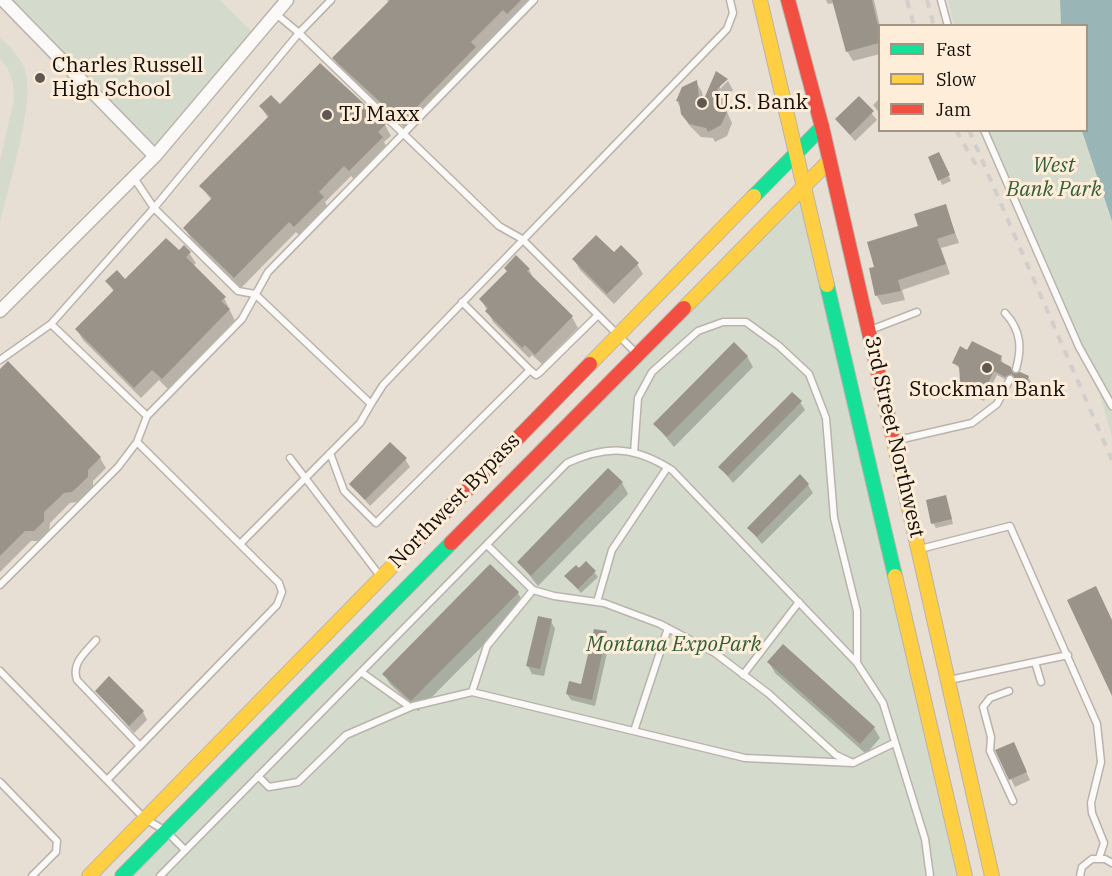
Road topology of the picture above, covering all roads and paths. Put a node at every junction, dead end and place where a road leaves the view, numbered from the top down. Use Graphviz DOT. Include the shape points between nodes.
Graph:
graph roads {
  1 [pos="3,0"];
  2 [pos="287,0"];
  3 [pos="331,0"];
  4 [pos="534,0"];
  5 [pos="730,0"];
  6 [pos="760,0"];
  7 [pos="788,0"];
  8 [pos="941,0"];
  9 [pos="275,12"];
  10 [pos="947,24"];
  11 [pos="299,33"];
  12 [pos="822,127"];
  13 [pos="985,132"];
  14 [pos="403,134"];
  15 [pos="795,152"];
  16 [pos="155,156"];
  17 [pos="829,161"];
  18 [pos="134,177"];
  19 [pos="803,189"];
  20 [pos="154,208"];
  21 [pos="522,239"];
  22 [pos="255,294"];
  23 [pos="462,302"];
  24 [pos="0,311"];
  25 [pos="917,312"];
  26 [pos="1005,313"];
  27 [pos="598,315"];
  28 [pos="51,324"];
  29 [pos="868,330"];
  30 [pos="617,334"];
  31 [pos="638,355"];
  32 [pos="0,360"];
  33 [pos="1016,369"];
  34 [pos="530,370"];
  35 [pos="1010,379"];
  36 [pos="371,404"];
  37 [pos="1112,406"];
  38 [pos="147,416"];
  39 [pos="894,441"];
  40 [pos="137,442"];
  41 [pos="330,453"];
  42 [pos="634,453"];
  43 [pos="290,458"];
  44 [pos="667,468"];
  45 [pos="306,478"];
  46 [pos="240,544"];
  47 [pos="487,545"];
  48 [pos="920,549"];
  49 [pos="380,577"];
  50 [pos="0,585"];
  51 [pos="533,590"];
  52 [pos="597,602"];
  53 [pos="799,602"];
  54 [pos="668,628"];
  55 [pos="96,640"];
  56 [pos="1068,655"];
  57 [pos="1035,662"];
  58 [pos="857,663"];
  59 [pos="0,671"];
  60 [pos="361,672"];
  61 [pos="743,675"];
  62 [pos="949,681"];
  63 [pos="1041,682"];
  64 [pos="1010,691"];
  65 [pos="472,692"];
  66 [pos="410,707"];
  67 [pos="634,731"];
  68 [pos="894,743"];
  69 [pos="140,746"];
  70 [pos="853,763"];
  71 [pos="258,776"];
  72 [pos="107,780"];
  73 [pos="0,782"];
  74 [pos="1013,801"];
  75 [pos="145,819"];
  76 [pos="166,831"];
  77 [pos="185,850"];
  78 [pos="1099,858"];
  79 [pos="1112,863"];
  80 [pos="32,876"];
  81 [pos="89,876"];
  82 [pos="122,876"];
  83 [pos="160,876"];
  84 [pos="930,876"];
  85 [pos="965,876"];
  86 [pos="992,876"];
  87 [pos="1080,876"];
  1 -- 16 [label="street"];
  2 -- 9 [label="street"];
  3 -- 11 [label="lane"];
  4 -- 14 [label="lane"];
  5 -- 21 [label="lane" via="733,13 728,29"];
  6 -- 15 [label="main road, 3rd Street Northwest"];
  7 -- 12 [label="main road, 3rd Street Northwest"];
  8 -- 10 [label="lane"];
  9 -- 11 [label="lane"];
  9 -- 16 [label="street"];
  11 -- 14 [label="lane"];
  11 -- 20 [label="lane"];
  12 -- 15 [label="main road, Northwest Bypass"];
  12 -- 17 [label="main road, 3rd Street Northwest"];
  13 -- 37 [label="lane" via="1078,347"];
  14 -- 21 [label="lane" via="499,226"];
  14 -- 22 [label="lane" via="268,272"];
  15 -- 19 [label="main road, 3rd Street Northwest"];
  15 -- 30 [label="main road, Northwest Bypass"];
  16 -- 18 [label="street"];
  17 -- 19 [label="main road, Northwest Bypass"];
  17 -- 29 [label="main road, 3rd Street Northwest"];
  18 -- 20 [label="lane"];
  18 -- 24 [label="street"];
  19 -- 31 [label="main road, Northwest Bypass"];
  19 -- 85 [label="main road, 3rd Street Northwest"];
  20 -- 22 [label="lane" via="238,291"];
  20 -- 28 [label="lane"];
  21 -- 23 [label="lane"];
  21 -- 27 [label="lane"];
  22 -- 36 [label="lane"];
  22 -- 38 [label="lane" via="242,319"];
  23 -- 34 [label="lane"];
  23 -- 36 [label="lane" via="383,385"];
  25 -- 29 [label="lane"];
  26 -- 33 [label="lane" via="1019,337 1021,353"];
  27 -- 30 [label="lane"];
  27 -- 34 [label="lane" via="539,373"];
  28 -- 32 [label="lane"];
  28 -- 38 [label="lane"];
  29 -- 39 [label="main road, 3rd Street Northwest"];
  30 -- 31 [label="lane"];
  30 -- 49 [label="main road, Northwest Bypass"];
  31 -- 76 [label="main road, Northwest Bypass"];
  34 -- 41 [label="lane" via="376,523 344,491"];
  35 -- 39 [label="lane" via="997,404 972,423"];
  36 -- 41 [label="lane" via="360,423"];
  38 -- 40 [label="lane"];
  39 -- 48 [label="main road, 3rd Street Northwest"];
  40 -- 46 [label="lane"];
  40 -- 50 [label="lane"];
  41 -- 45 [label="lane"];
  42 -- 44 [label="lane"];
  42 -- 47 [label="lane" via="592,452 567,463"];
  42 -- 58 [label="lane" via="638,398 652,372 698,331 723,322 746,322 809,374 826,418 834,518 857,611"];
  43 -- 45 [label="lane"];
  44 -- 52 [label="lane" via="612,550"];
  44 -- 53 [label="lane"];
  45 -- 46 [label="lane"];
  45 -- 49 [label="lane"];
  46 -- 69 [label="lane" via="279,583 280,601"];
  47 -- 51 [label="lane"];
  47 -- 60 [label="lane"];
  48 -- 56 [label="lane" via="1010,526"];
  48 -- 62 [label="main road, 3rd Street Northwest"];
  49 -- 75 [label="main road, Northwest Bypass"];
  51 -- 52 [label="lane"];
  51 -- 65 [label="lane" via="487,646"];
  52 -- 54 [label="lane"];
  53 -- 58 [label="lane"];
  53 -- 61 [label="lane"];
  54 -- 61 [label="lane" via="715,653"];
  54 -- 67 [label="lane"];
  55 -- 69 [label="lane" via="77,662 77,680"];
  56 -- 57 [label="lane"];
  56 -- 78 [label="lane" via="1097,724 1101,749 1092,803 1104,843"];
  57 -- 62 [label="lane"];
  57 -- 63 [label="lane"];
  58 -- 68 [label="lane" via="883,703"];
  59 -- 72 [label="lane"];
  60 -- 66 [label="lane"];
  60 -- 71 [label="lane"];
  61 -- 70 [label="lane" via="836,755"];
  62 -- 86 [label="main road, 3rd Street Northwest"];
  64 -- 74 [label="lane" via="990,698 983,707 991,737 990,751"];
  65 -- 66 [label="lane"];
  65 -- 67 [label="lane"];
  66 -- 71 [label="lane" via="346,735 298,782 269,788"];
  67 -- 70 [label="lane" via="745,758"];
  68 -- 70 [label="lane"];
  68 -- 84 [label="lane" via="925,840"];
  69 -- 72 [label="lane"];
  71 -- 77 [label="lane"];
  72 -- 75 [label="lane"];
  73 -- 80 [label="lane" via="57,842 56,852"];
  75 -- 76 [label="lane"];
  75 -- 81 [label="main road, Northwest Bypass"];
  76 -- 77 [label="lane"];
  76 -- 82 [label="main road, Northwest Bypass"];
  77 -- 83 [label="lane"];
  78 -- 79 [label="lane"];
  78 -- 87 [label="lane" via="1087,862"];
}
